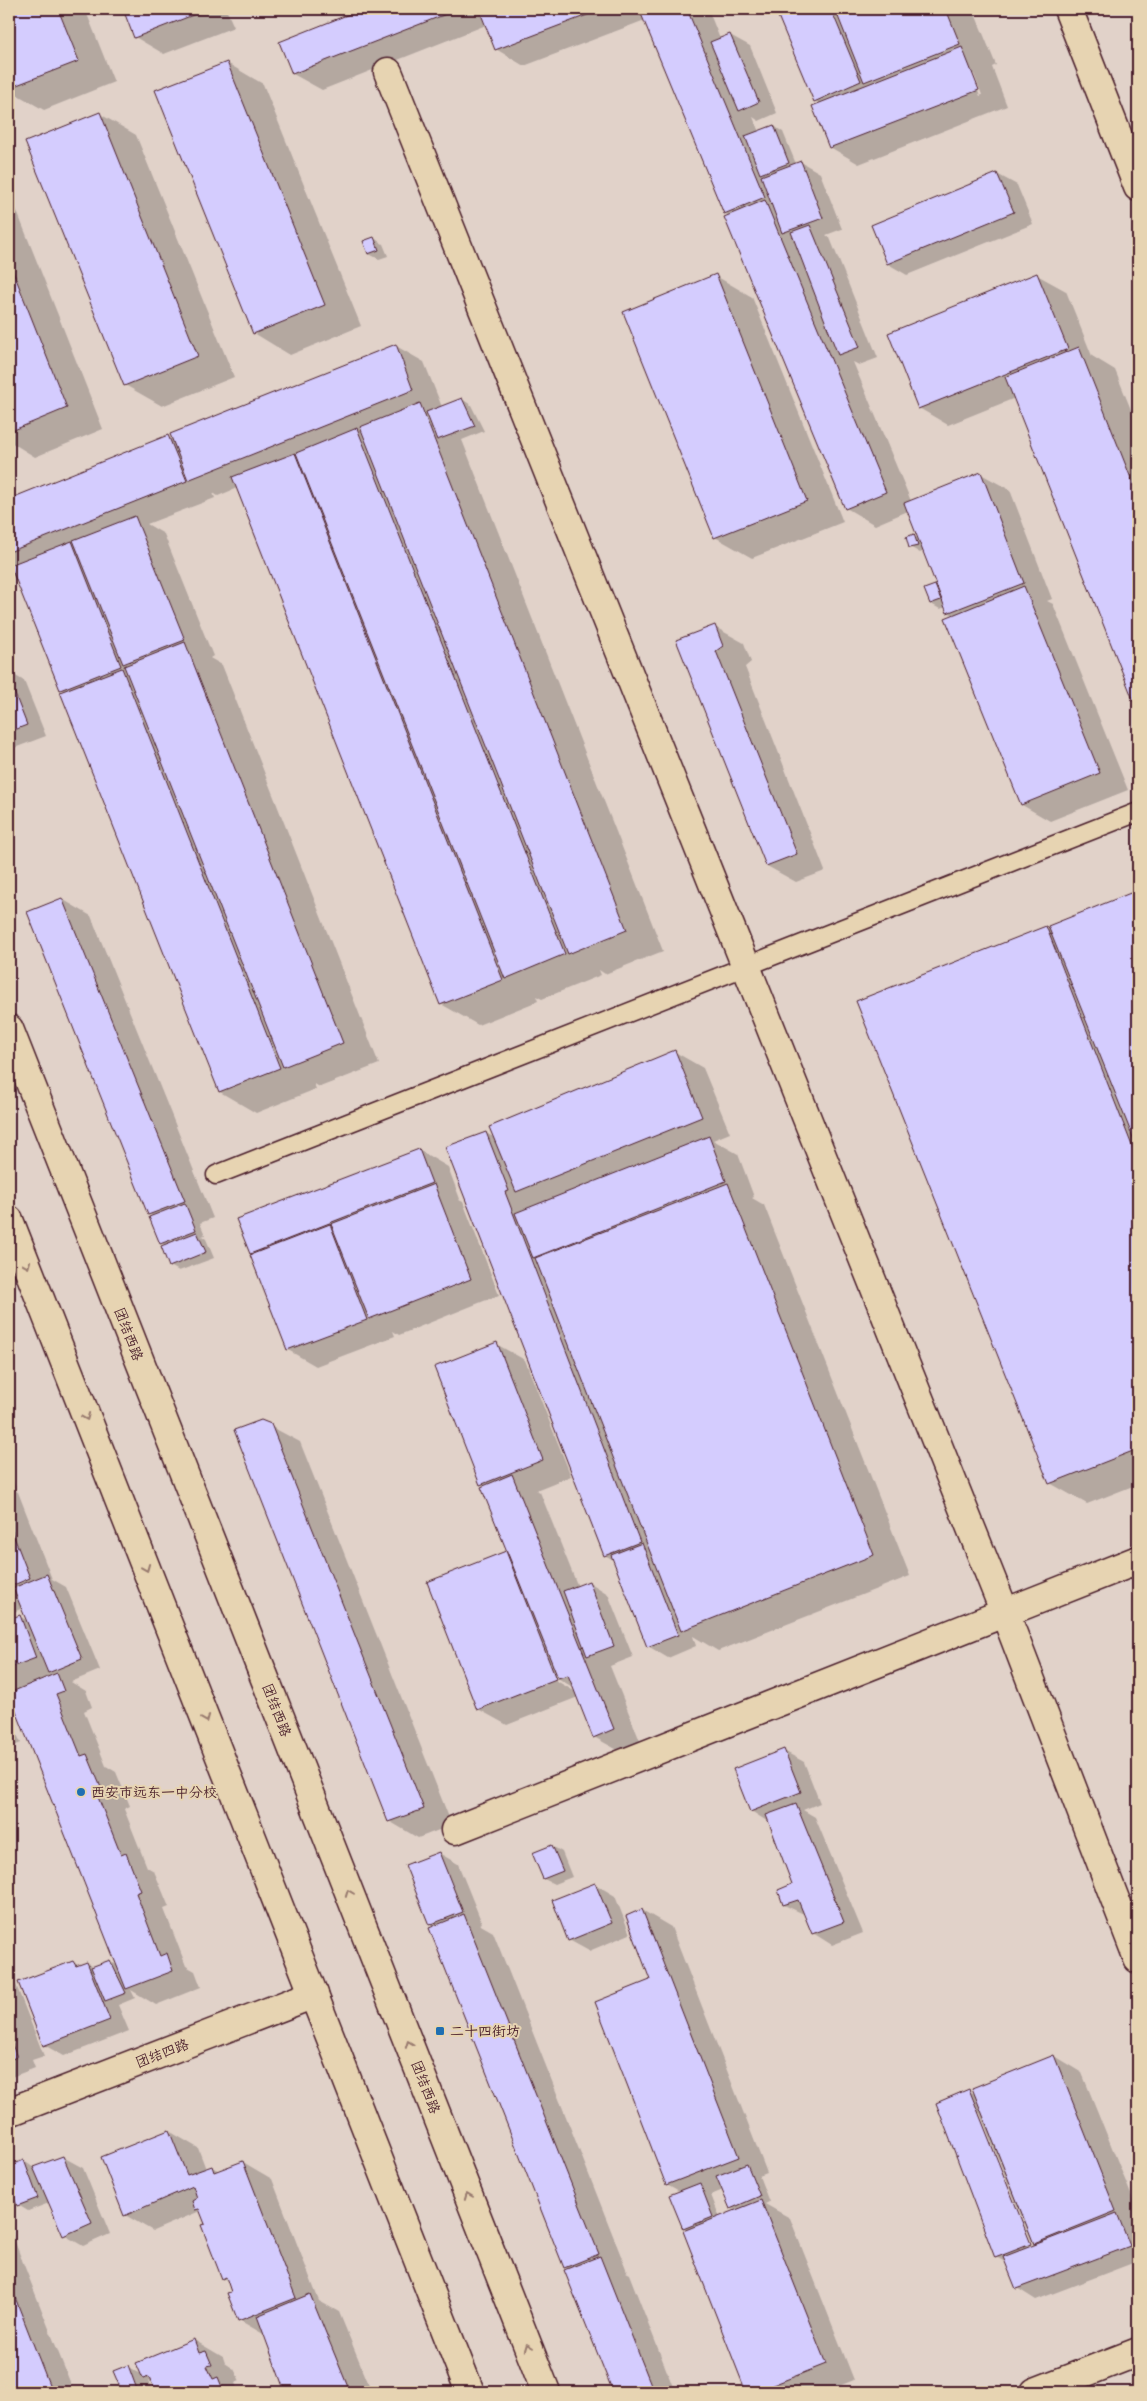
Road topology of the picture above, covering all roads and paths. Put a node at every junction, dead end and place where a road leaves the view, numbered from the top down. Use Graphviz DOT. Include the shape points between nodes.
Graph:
graph roads {
  1 [pos="1068,9"];
  2 [pos="388,72"];
  3 [pos="1138,187"];
  4 [pos="1138,812"];
  5 [pos="746,968"];
  6 [pos="9,1029"];
  7 [pos="216,1175"];
  8 [pos="9,1220"];
  9 [pos="1138,1560"];
  10 [pos="1005,1612"];
  11 [pos="455,1830"];
  12 [pos="1138,1959"];
  13 [pos="314,1994"];
  14 [pos="9,2112"];
  15 [pos="1138,2352"];
  16 [pos="470,2392"];
  17 [pos="546,2392"];
  18 [pos="1035,2392"];
  1 -- 3 [label="street"];
  2 -- 5 [label="street"];
  4 -- 5 [label="lane"];
  5 -- 7 [label="lane"];
  5 -- 10 [label="street"];
  17 -- 6 [label="street, 团结西路, one-way"];
  8 -- 13 [label="street, one-way"];
  9 -- 10 [label="street"];
  10 -- 11 [label="street"];
  10 -- 12 [label="street"];
  13 -- 14 [label="street, 团结四路"];
  13 -- 16 [label="street"];
  15 -- 18 [label="street"];
}
